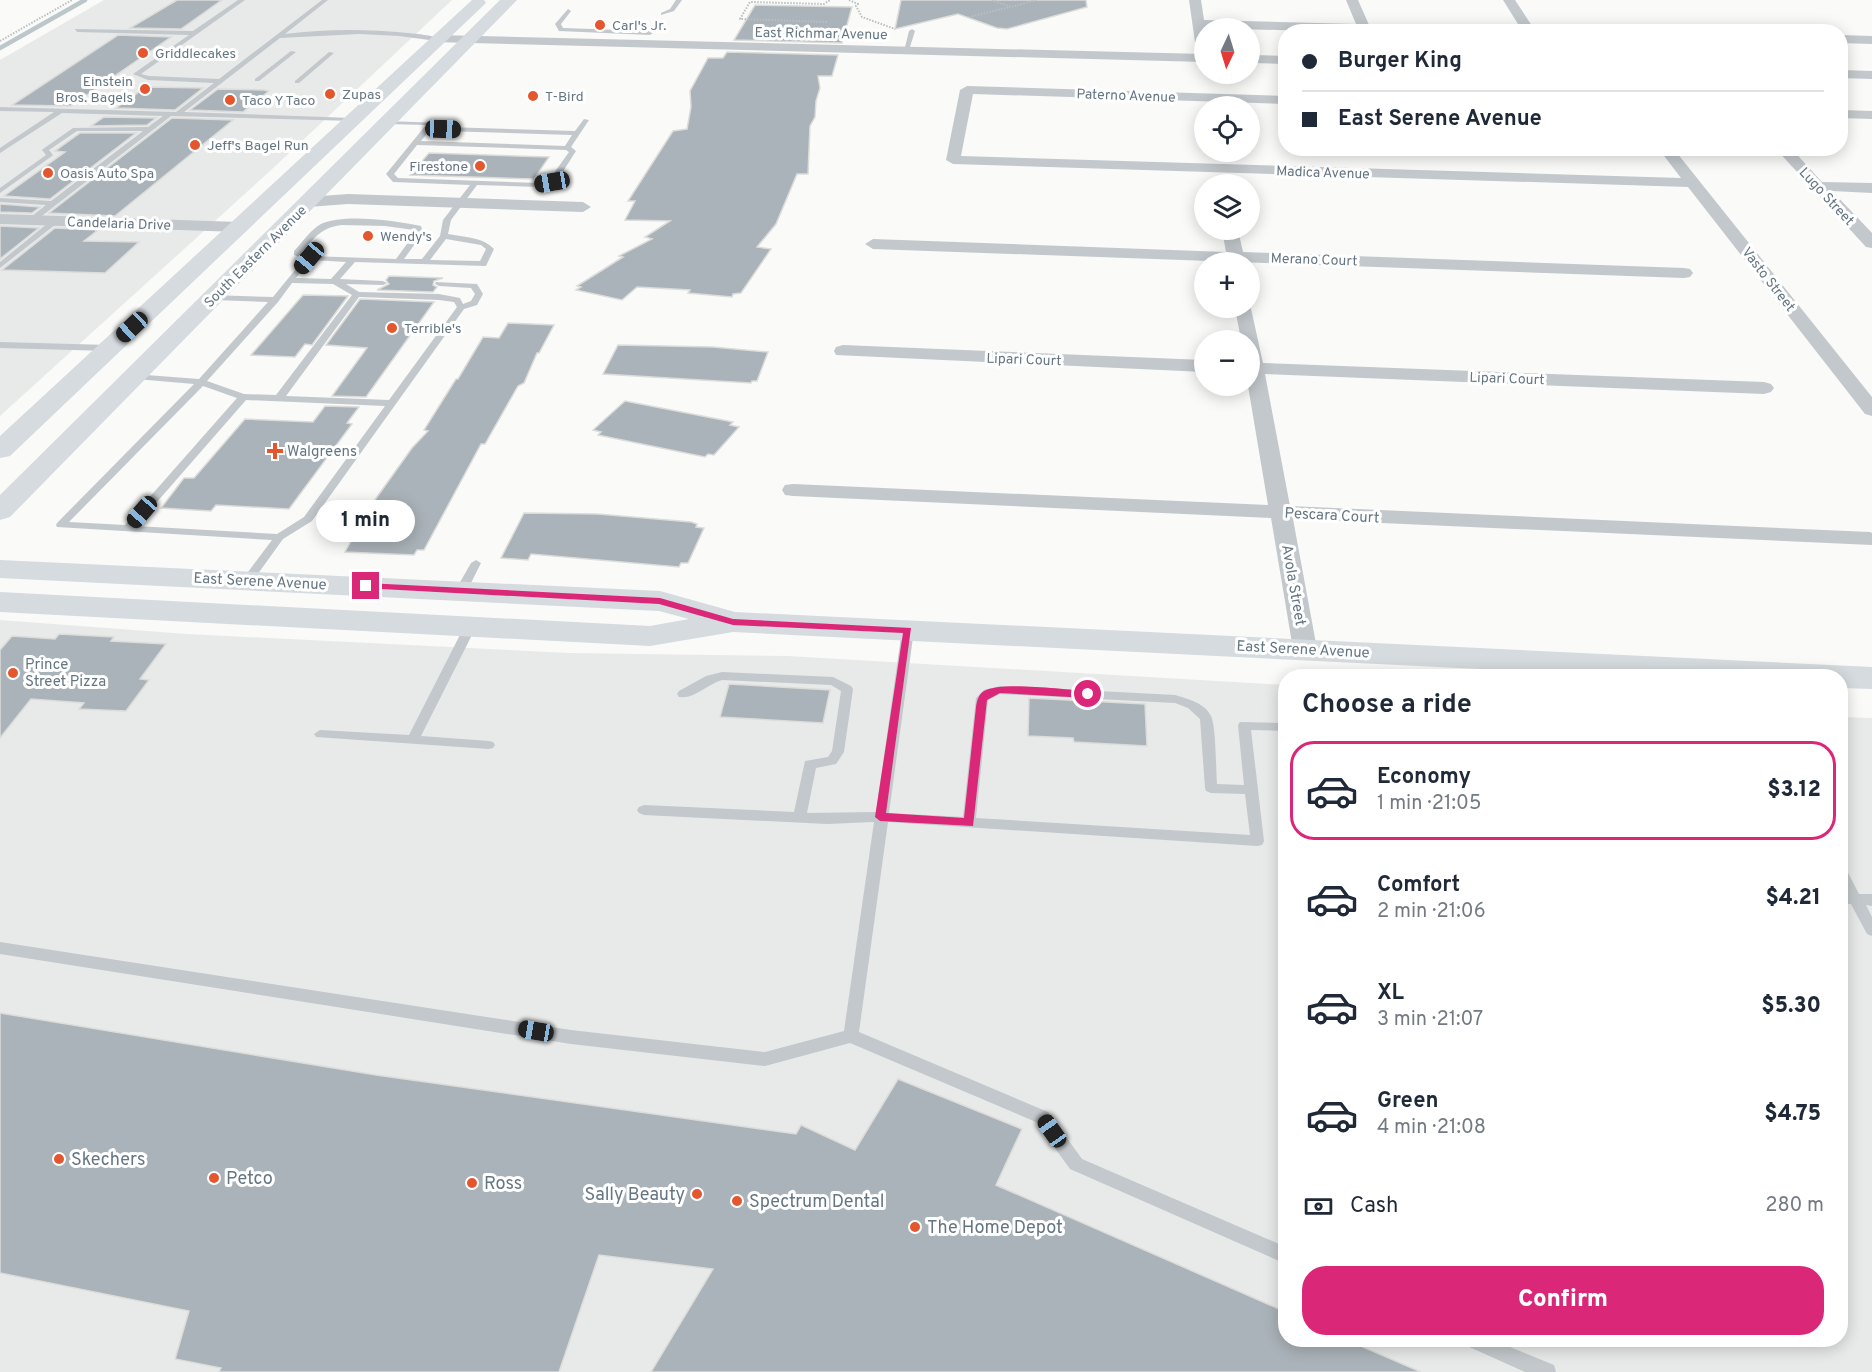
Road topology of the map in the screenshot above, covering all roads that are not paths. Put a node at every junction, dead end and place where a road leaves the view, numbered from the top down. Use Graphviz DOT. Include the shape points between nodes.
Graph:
graph roads {
  1 [pos="242,0"];
  2 [pos="325,0"];
  3 [pos="482,0"];
  4 [pos="509,0"];
  5 [pos="680,0"];
  6 [pos="1195,0"];
  7 [pos="1352,0"];
  8 [pos="1509,0"];
  9 [pos="568,11"];
  10 [pos="663,14"];
  11 [pos="1197,18"];
  12 [pos="1362,24"];
  13 [pos="1525,24"];
  14 [pos="1260,25"];
  15 [pos="1278,26"];
  16 [pos="77,30"];
  17 [pos="912,31"];
  18 [pos="194,33"];
  19 [pos="650,33"];
  20 [pos="279,36"];
  21 [pos="437,39"];
  22 [pos="1848,39"];
  23 [pos="332,40"];
  24 [pos="469,40"];
  25 [pos="1872,40"];
  26 [pos="406,43"];
  27 [pos="906,50"];
  28 [pos="293,52"];
  29 [pos="331,53"];
  30 [pos="1194,58"];
  31 [pos="1260,59"];
  32 [pos="1278,60"];
  33 [pos="1848,74"];
  34 [pos="1872,75"];
  35 [pos="257,80"];
  36 [pos="221,81"];
  37 [pos="297,82"];
  38 [pos="1194,97"];
  39 [pos="1260,98"];
  40 [pos="1278,99"];
  41 [pos="0,109"];
  42 [pos="17,109"];
  43 [pos="62,110"];
  44 [pos="174,114"];
  45 [pos="1848,114"];
  46 [pos="1872,115"];
  47 [pos="0,120"];
  48 [pos="352,120"];
  49 [pos="586,120"];
  50 [pos="388,122"];
  51 [pos="432,123"];
  52 [pos="149,129"];
  53 [pos="577,133"];
  54 [pos="417,143"];
  55 [pos="567,148"];
  56 [pos="0,151"];
  57 [pos="1671,156"];
  58 [pos="1789,156"];
  59 [pos="953,160"];
  60 [pos="1219,169"];
  61 [pos="1220,174"];
  62 [pos="475,183"];
  63 [pos="1693,183"];
  64 [pos="1817,186"];
  65 [pos="1872,188"];
  66 [pos="0,191"];
  67 [pos="0,200"];
  68 [pos="267,201"];
  69 [pos="308,202"];
  70 [pos="53,203"];
  71 [pos="457,208"];
  72 [pos="580,212"];
  73 [pos="0,219"];
  74 [pos="31,220"];
  75 [pos="56,221"];
  76 [pos="239,227"];
  77 [pos="444,236"];
  78 [pos="1872,243"];
  79 [pos="873,244"];
  80 [pos="309,258"];
  81 [pos="1194,258"];
  82 [pos="353,259"];
  83 [pos="399,261"];
  84 [pos="1260,261"];
  85 [pos="424,262"];
  86 [pos="0,266"];
  87 [pos="1684,273"];
  88 [pos="290,280"];
  89 [pos="334,281"];
  90 [pos="383,283"];
  91 [pos="439,285"];
  92 [pos="357,294"];
  93 [pos="214,297"];
  94 [pos="275,300"];
  95 [pos="461,307"];
  96 [pos="0,345"];
  97 [pos="109,348"];
  98 [pos="843,351"];
  99 [pos="1194,366"];
  100 [pos="1260,368"];
  101 [pos="136,376"];
  102 [pos="201,382"];
  103 [pos="1764,388"];
  104 [pos="1258,396"];
  105 [pos="243,397"];
  106 [pos="279,398"];
  107 [pos="392,403"];
  108 [pos="1872,410"];
  109 [pos="0,450"];
  110 [pos="793,490"];
  111 [pos="0,511"];
  112 [pos="1281,513"];
  113 [pos="128,529"];
  114 [pos="279,537"];
  115 [pos="1870,540"];
  116 [pos="476,563"];
  117 [pos="0,569"];
  118 [pos="248,580"];
  119 [pos="461,591"];
  120 [pos="0,602"];
  121 [pos="733,622"];
  122 [pos="470,627"];
  123 [pos="908,630"];
  124 [pos="1305,649"];
  125 [pos="1651,669"];
  126 [pos="1848,677"];
  127 [pos="1872,678"];
  128 [pos="682,693"];
  129 [pos="1278,727"];
  130 [pos="320,734"];
  131 [pos="413,740"];
  132 [pos="489,745"];
  133 [pos="1251,790"];
  134 [pos="644,810"];
  135 [pos="880,817"];
  136 [pos="799,818"];
  137 [pos="969,823"];
  138 [pos="1848,884"];
  139 [pos="1848,898"];
  140 [pos="1856,899"];
  141 [pos="1872,900"];
  142 [pos="1872,930"];
  143 [pos="0,948"];
  144 [pos="851,1036"];
  145 [pos="1278,1252"];
  146 [pos="1489,1347"];
  147 [pos="1547,1372"];
  1 -- 18 [label="lane"];
  2 -- 20 [label="lane"];
  3 -- 21 [label="main road, South Eastern Avenue"];
  4 -- 24 [label="main road, South Eastern Avenue"];
  5 -- 10 [label="lane"];
  6 -- 11 [label="street"];
  7 -- 12 [label="street"];
  8 -- 13 [label="street"];
  9 -- 19 [label="lane" via="558,24 561,30"];
  14 -- 15 [label="street"];
  16 -- 18 [label="lane"];
  17 -- 27 [label="lane"];
  18 -- 36 [label="lane" via="136,74 148,78"];
  20 -- 21 [label="lane" via="312,32"];
  20 -- 23 [label="lane"];
  20 -- 36 [label="lane"];
  21 -- 24 [label="street, East Richmar Avenue"];
  21 -- 26 [label="lane"];
  21 -- 48 [label="main road, South Eastern Avenue"];
  22 -- 25 [label="street"];
  24 -- 27 [label="street, East Richmar Avenue"];
  24 -- 50 [label="main road, South Eastern Avenue"];
  27 -- 30 [label="street, East Richmar Avenue"];
  28 -- 35 [label="lane"];
  29 -- 37 [label="lane"];
  31 -- 32 [label="street"];
  33 -- 34 [label="street"];
  36 -- 44 [label="lane"];
  38 -- 59 [label="street, Paterno Avenue" via="967,90"];
  39 -- 40 [label="street, Paterno Avenue"];
  41 -- 42 [label="lane"];
  42 -- 43 [label="lane"];
  42 -- 47 [label="lane"];
  43 -- 44 [label="lane"];
  43 -- 56 [label="lane"];
  44 -- 48 [label="lane"];
  44 -- 52 [label="lane"];
  45 -- 46 [label="street"];
  48 -- 68 [label="main road, South Eastern Avenue"];
  49 -- 53 [label="lane"];
  50 -- 51 [label="lane"];
  50 -- 69 [label="main road, South Eastern Avenue"];
  51 -- 53 [label="lane" via="441,124 443,129"];
  51 -- 54 [label="lane"];
  52 -- 66 [label="lane" via="75,129 45,150 50,155"];
  52 -- 70 [label="lane"];
  53 -- 55 [label="lane"];
  54 -- 55 [label="lane"];
  54 -- 62 [label="lane" via="390,174 396,180"];
  55 -- 62 [label="lane" via="573,151 552,182"];
  57 -- 63 [label="street, Vasto Street"];
  58 -- 64 [label="street, Lugo Street"];
  59 -- 60 [label="street, Madica Avenue"];
  60 -- 61 [label="street"];
  60 -- 63 [label="street, Madica Avenue"];
  62 -- 71 [label="lane"];
  63 -- 108 [label="street, Vasto Street"];
  64 -- 65 [label="street"];
  64 -- 78 [label="street, Lugo Street"];
  67 -- 70 [label="lane"];
  68 -- 69 [label="main road"];
  68 -- 76 [label="main road, South Eastern Avenue"];
  69 -- 71 [label="street" via="334,210"];
  69 -- 93 [label="main road, South Eastern Avenue"];
  70 -- 74 [label="lane"];
  71 -- 72 [label="street"];
  71 -- 77 [label="lane" via="447,220"];
  73 -- 74 [label="street, Candelaria Drive"];
  74 -- 75 [label="street, Candelaria Drive"];
  75 -- 76 [label="street, Candelaria Drive"];
  75 -- 86 [label="lane"];
  76 -- 93 [label="main road" via="256,228 256,233 212,279"];
  76 -- 97 [label="main road, South Eastern Avenue"];
  77 -- 85 [label="lane"];
  77 -- 85 [label="lane" via="484,243 490,249 488,257 483,264"];
  79 -- 81 [label="street, Merano Court"];
  80 -- 82 [label="lane"];
  80 -- 83 [label="lane" via="297,253 324,226 338,222 418,228 419,233"];
  80 -- 88 [label="lane"];
  82 -- 83 [label="lane"];
  82 -- 89 [label="lane"];
  83 -- 85 [label="lane"];
  84 -- 87 [label="street, Merano Court"];
  88 -- 89 [label="lane"];
  88 -- 94 [label="lane"];
  89 -- 90 [label="lane"];
  89 -- 92 [label="lane"];
  91 -- 95 [label="lane" via="474,286 479,294 474,303"];
  92 -- 95 [label="lane" via="439,297 457,300"];
  92 -- 106 [label="lane"];
  93 -- 94 [label="lane"];
  93 -- 101 [label="main road, South Eastern Avenue"];
  94 -- 102 [label="lane"];
  95 -- 107 [label="lane"];
  96 -- 97 [label="lane"];
  97 -- 109 [label="main road, South Eastern Avenue"];
  98 -- 99 [label="street, Lipari Court"];
  100 -- 103 [label="street, Lipari Court"];
  101 -- 102 [label="lane"];
  101 -- 111 [label="main road, South Eastern Avenue"];
  102 -- 105 [label="lane"];
  102 -- 113 [label="lane" via="61,525"];
  104 -- 112 [label="street, Avola Street"];
  105 -- 106 [label="lane"];
  105 -- 113 [label="lane"];
  106 -- 107 [label="lane"];
  107 -- 114 [label="lane" via="308,519"];
  110 -- 112 [label="street, Pescara Court"];
  112 -- 115 [label="street, Pescara Court"];
  112 -- 124 [label="street, Avola Street"];
  113 -- 114 [label="lane"];
  114 -- 118 [label="lane"];
  116 -- 119 [label="lane"];
  117 -- 118 [label="main road, East Serene Avenue"];
  118 -- 119 [label="main road, East Serene Avenue"];
  119 -- 121 [label="main road, East Serene Avenue" via="660,601"];
  120 -- 122 [label="main road, East Serene Avenue"];
  121 -- 122 [label="main road, East Serene Avenue" via="650,636"];
  121 -- 123 [label="main road, East Serene Avenue"];
  122 -- 131 [label="lane"];
  123 -- 124 [label="main road, East Serene Avenue"];
  123 -- 135 [label="lane"];
  124 -- 125 [label="main road, East Serene Avenue"];
  126 -- 127 [label="main road, East Serene Avenue"];
  128 -- 136 [label="lane" via="722,676 833,681 847,689 838,752 832,761 810,764"];
  129 -- 133 [label="lane" via="1244,725"];
  130 -- 131 [label="lane"];
  131 -- 132 [label="lane"];
  133 -- 137 [label="lane" via="1257,841"];
  133 -- 137 [label="lane" via="1211,788 1206,718 1189,703 1175,699 1000,690 982,698"];
  134 -- 136 [label="lane"];
  135 -- 136 [label="lane"];
  135 -- 137 [label="lane"];
  135 -- 144 [label="lane"];
  138 -- 140 [label="lane"];
  139 -- 140 [label="lane"];
  140 -- 141 [label="lane"];
  140 -- 142 [label="lane"];
  143 -- 144 [label="lane" via="571,1037 765,1059"];
  144 -- 145 [label="lane" via="1042,1117 1076,1164"];
  146 -- 147 [label="lane"];
}
